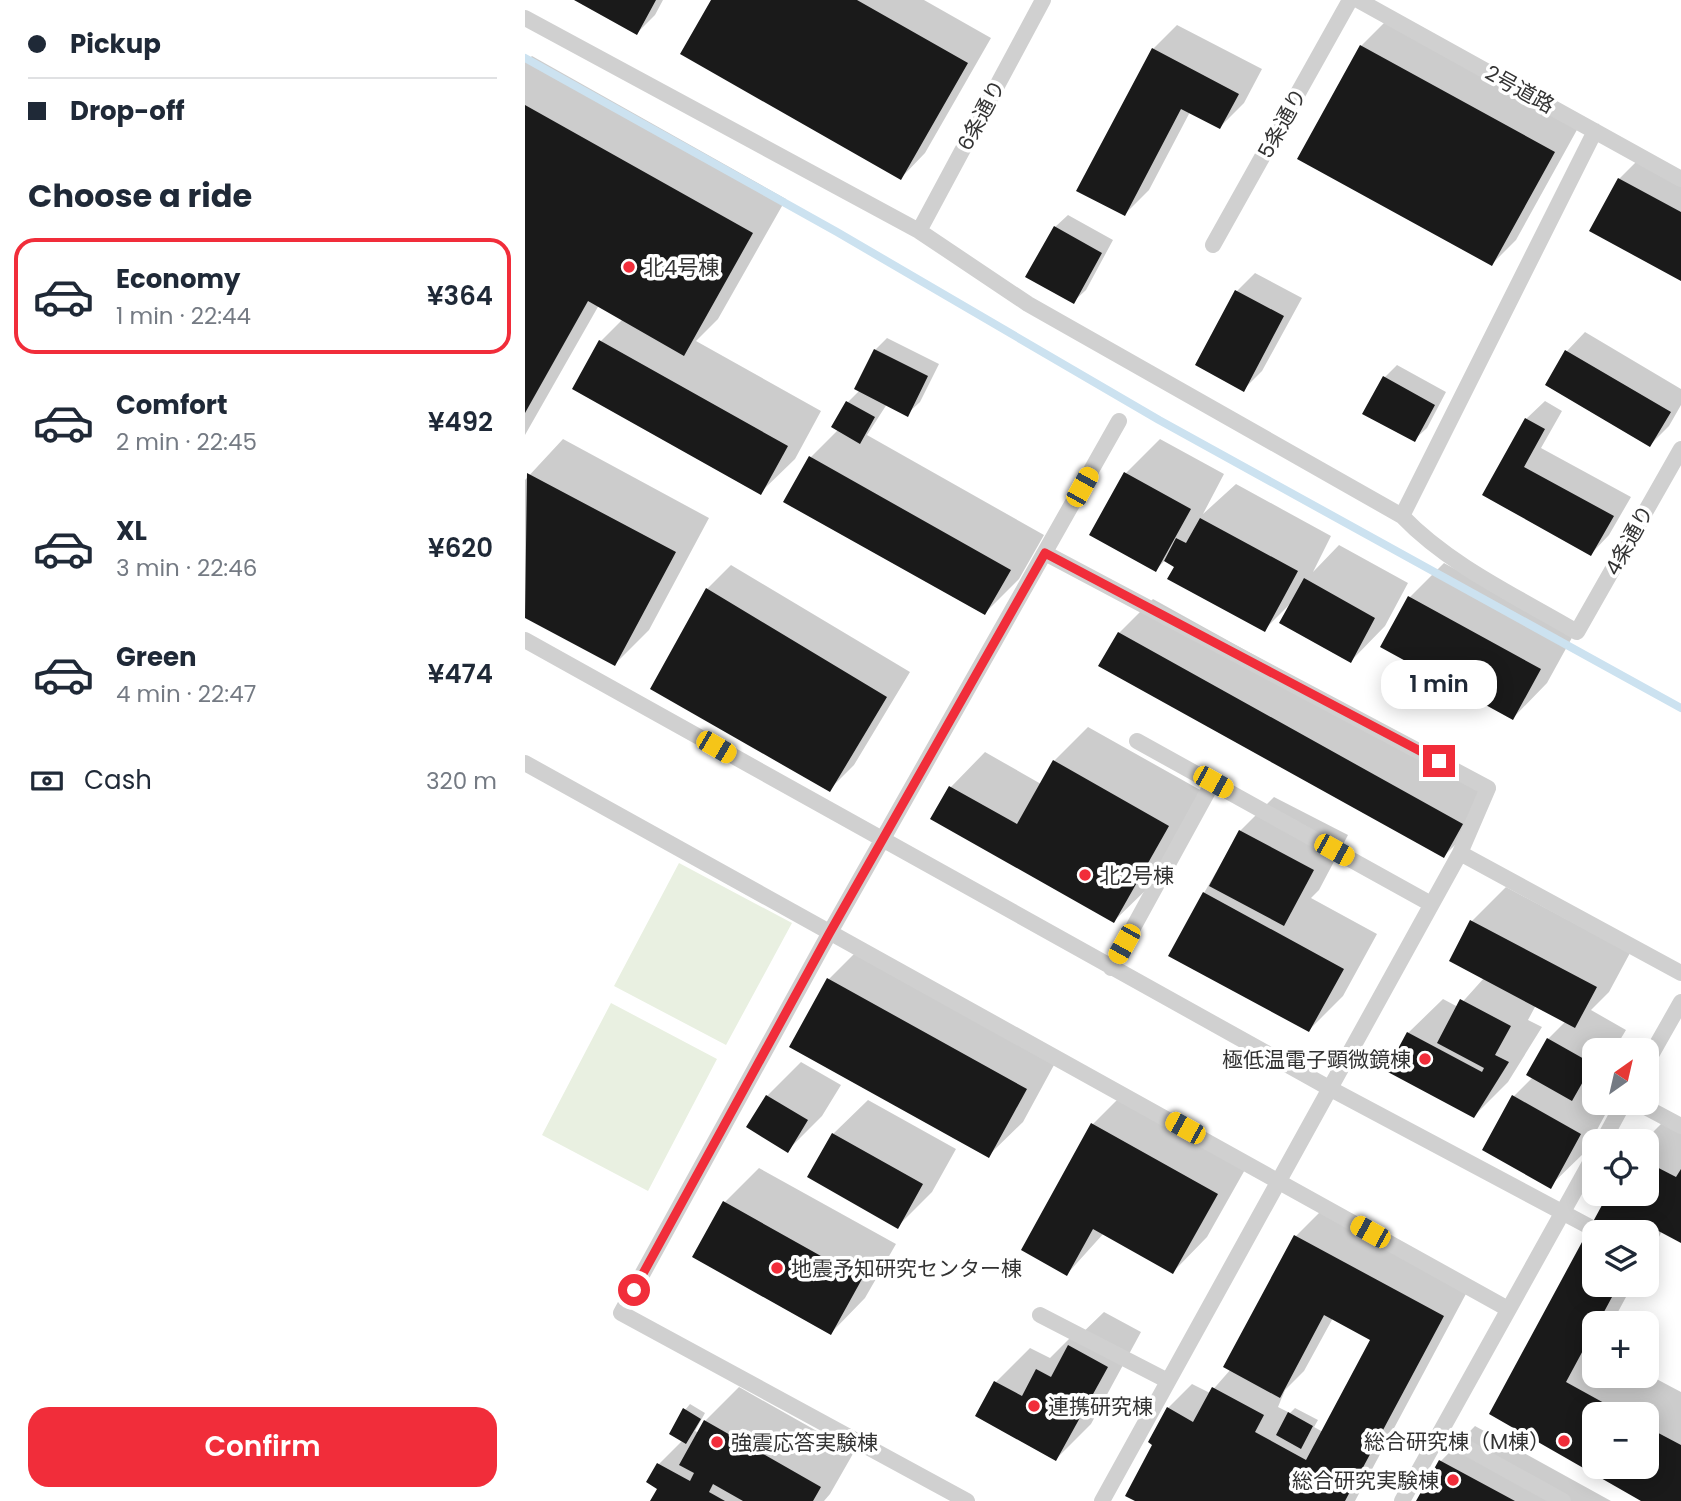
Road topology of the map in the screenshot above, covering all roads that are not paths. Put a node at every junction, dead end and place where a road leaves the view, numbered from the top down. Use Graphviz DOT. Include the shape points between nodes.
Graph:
graph roads {
  1 [pos="1043,0"];
  2 [pos="1350,0"];
  3 [pos="1358,0"];
  4 [pos="525,18"];
  5 [pos="1595,131"];
  6 [pos="1681,179"];
  7 [pos="919,230"];
  8 [pos="1213,245"];
  9 [pos="1119,421"];
  10 [pos="1681,449"];
  11 [pos="1402,516"];
  12 [pos="1045,553"];
  13 [pos="525,640"];
  14 [pos="1137,741"];
  15 [pos="525,763"];
  16 [pos="1213,782"];
  17 [pos="883,841"];
  18 [pos="1460,853"];
  19 [pos="1431,904"];
  20 [pos="829,934"];
  21 [pos="1111,968"];
  22 [pos="1681,973"];
  23 [pos="1681,1002"];
  24 [pos="1659,1041"];
  25 [pos="1329,1088"];
  26 [pos="1659,1114"];
  27 [pos="1681,1126"];
  28 [pos="1582,1177"];
  29 [pos="1278,1180"];
  30 [pos="1562,1213"];
  31 [pos="1582,1223"];
  32 [pos="1508,1310"];
  33 [pos="1040,1315"];
  34 [pos="1168,1381"];
  35 [pos="1440,1433"];
  36 [pos="967,1501"];
  37 [pos="1102,1501"];
  38 [pos="1402,1501"];
  39 [pos="1563,1501"];
  1 -- 7 [label="lane, 6条通り"];
  2 -- 8 [label="lane, 5条通り"];
  3 -- 5 [label="lane, 2号道路"];
  4 -- 7 [label="lane"];
  5 -- 6 [label="lane, 2号道路"];
  5 -- 11 [label="lane"];
  7 -- 11 [label="lane" via="1039,310"];
  9 -- 12 [label="lane"];
  10 -- 11 [label="lane, 4条通り" via="1577,632 1461,563"];
  12 -- 17 [label="lane"];
  12 -- 18 [label="lane" via="1488,788"];
  13 -- 17 [label="lane"];
  14 -- 16 [label="lane"];
  15 -- 20 [label="lane"];
  16 -- 19 [label="lane"];
  16 -- 21 [label="lane"];
  17 -- 20 [label="lane"];
  17 -- 21 [label="lane"];
  18 -- 19 [label="lane"];
  18 -- 22 [label="lane"];
  19 -- 25 [label="lane"];
  20 -- 29 [label="lane"];
  20 -- 36 [label="lane" via="621,1313"];
  21 -- 25 [label="lane"];
  23 -- 24 [label="lane"];
  25 -- 29 [label="lane"];
  25 -- 30 [label="lane"];
  26 -- 27 [label="lane"];
  28 -- 30 [label="lane"];
  29 -- 32 [label="lane"];
  29 -- 34 [label="lane"];
  30 -- 31 [label="lane"];
  30 -- 32 [label="lane"];
  32 -- 35 [label="lane"];
  33 -- 34 [label="lane"];
  34 -- 37 [label="lane"];
  35 -- 38 [label="lane"];
  35 -- 39 [label="lane"];
}
